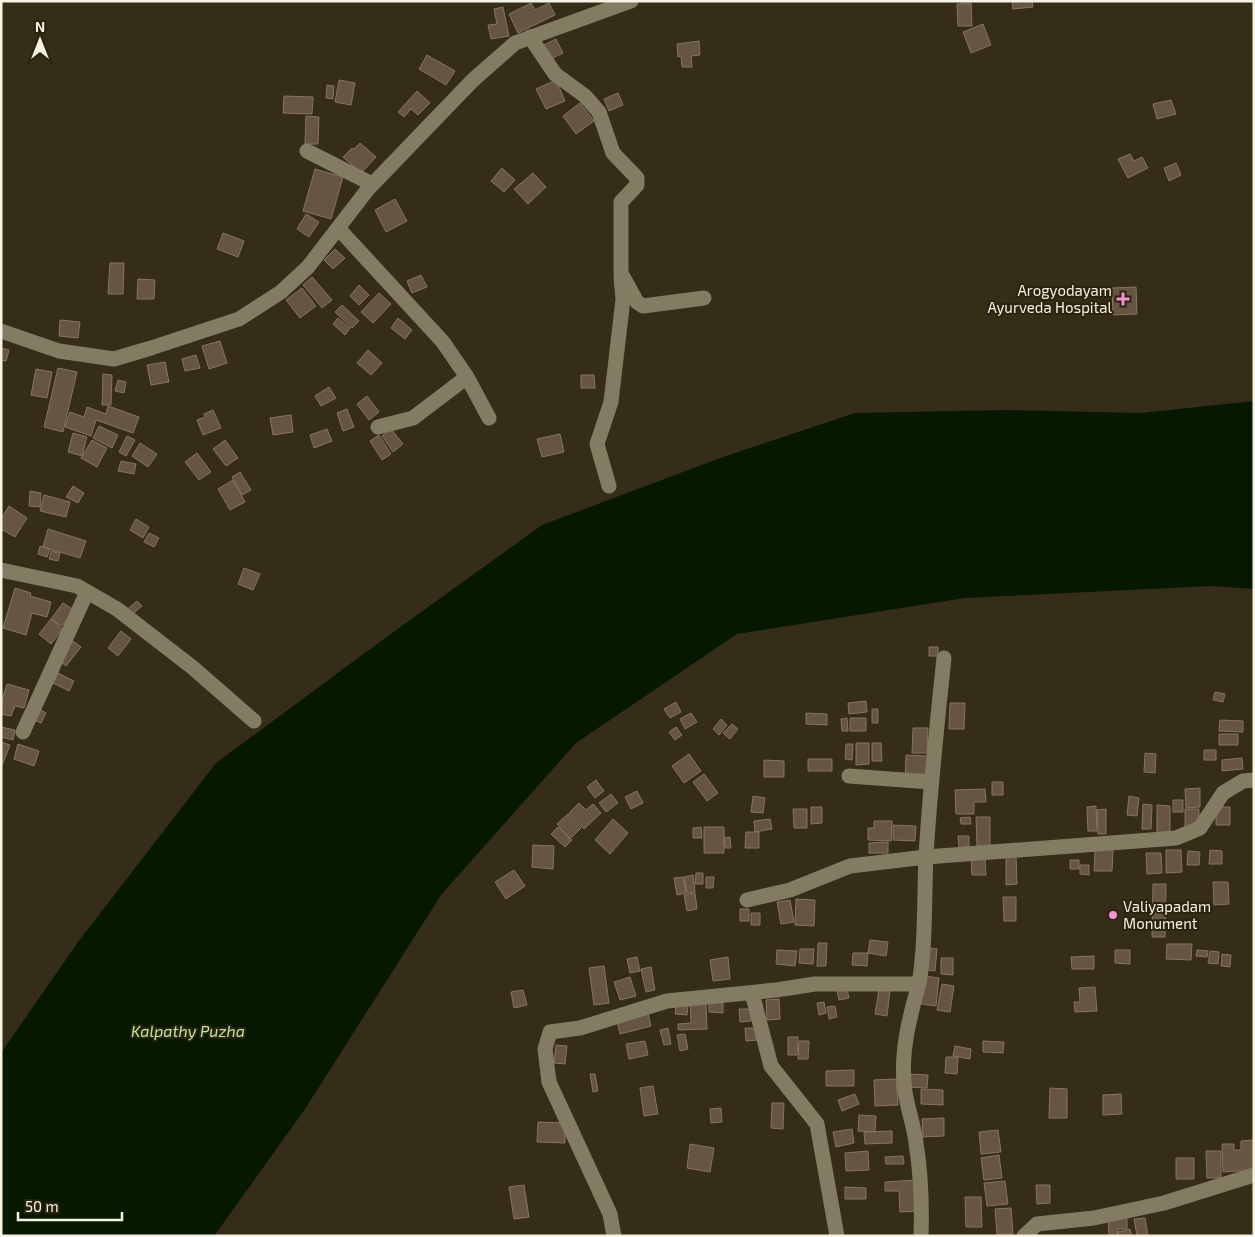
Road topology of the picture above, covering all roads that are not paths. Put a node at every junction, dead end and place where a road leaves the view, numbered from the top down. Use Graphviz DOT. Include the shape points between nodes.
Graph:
graph roads {
  1 [pos="631,1"];
  2 [pos="530,37"];
  3 [pos="307,151"];
  4 [pos="372,184"];
  5 [pos="338,228"];
  6 [pos="621,273"];
  7 [pos="704,298"];
  8 [pos="1,331"];
  9 [pos="467,377"];
  10 [pos="489,418"];
  11 [pos="378,428"];
  12 [pos="609,486"];
  13 [pos="1,570"];
  14 [pos="88,592"];
  15 [pos="944,658"];
  16 [pos="254,721"];
  17 [pos="23,732"];
  18 [pos="849,776"];
  19 [pos="1254,780"];
  20 [pos="931,782"];
  21 [pos="926,857"];
  22 [pos="747,900"];
  23 [pos="919,984"];
  24 [pos="752,993"];
  25 [pos="1254,1175"];
  26 [pos="614,1236"];
  27 [pos="837,1236"];
  28 [pos="921,1236"];
  29 [pos="1024,1236"];
  1 -- 2 [label="street"];
  2 -- 4 [label="street" via="515,43 473,80"];
  2 -- 6 [label="street" via="555,74 585,96 599,112 613,153 638,178 637,185 621,202"];
  3 -- 4 [label="street"];
  4 -- 5 [label="street"];
  5 -- 8 [label="street" via="308,267 281,292 239,319 151,348 114,359 59,350"];
  5 -- 9 [label="street" via="443,342"];
  6 -- 7 [label="street" via="637,302 643,306"];
  6 -- 12 [label="street" via="623,299 611,402 597,444"];
  9 -- 10 [label="street"];
  9 -- 11 [label="street" via="413,418"];
  13 -- 14 [label="street" via="77,586"];
  14 -- 16 [label="street" via="118,609"];
  14 -- 17 [label="street"];
  15 -- 20 [label="street"];
  18 -- 20 [label="street"];
  19 -- 21 [label="street" via="1244,781 1223,793 1200,828 1176,838"];
  20 -- 21 [label="street"];
  21 -- 22 [label="street" via="850,866 790,890"];
  21 -- 23 [label="street" via="923,959"];
  23 -- 24 [label="street" via="815,984"];
  23 -- 28 [label="street" via="905,1044 904,1083 916,1143"];
  24 -- 26 [label="street" via="667,1001 580,1028 550,1032 545,1049 548,1082 610,1214"];
  24 -- 27 [label="street" via="771,1066 817,1124"];
  25 -- 29 [label="street" via="1164,1203 1094,1218 1037,1224"];
}
